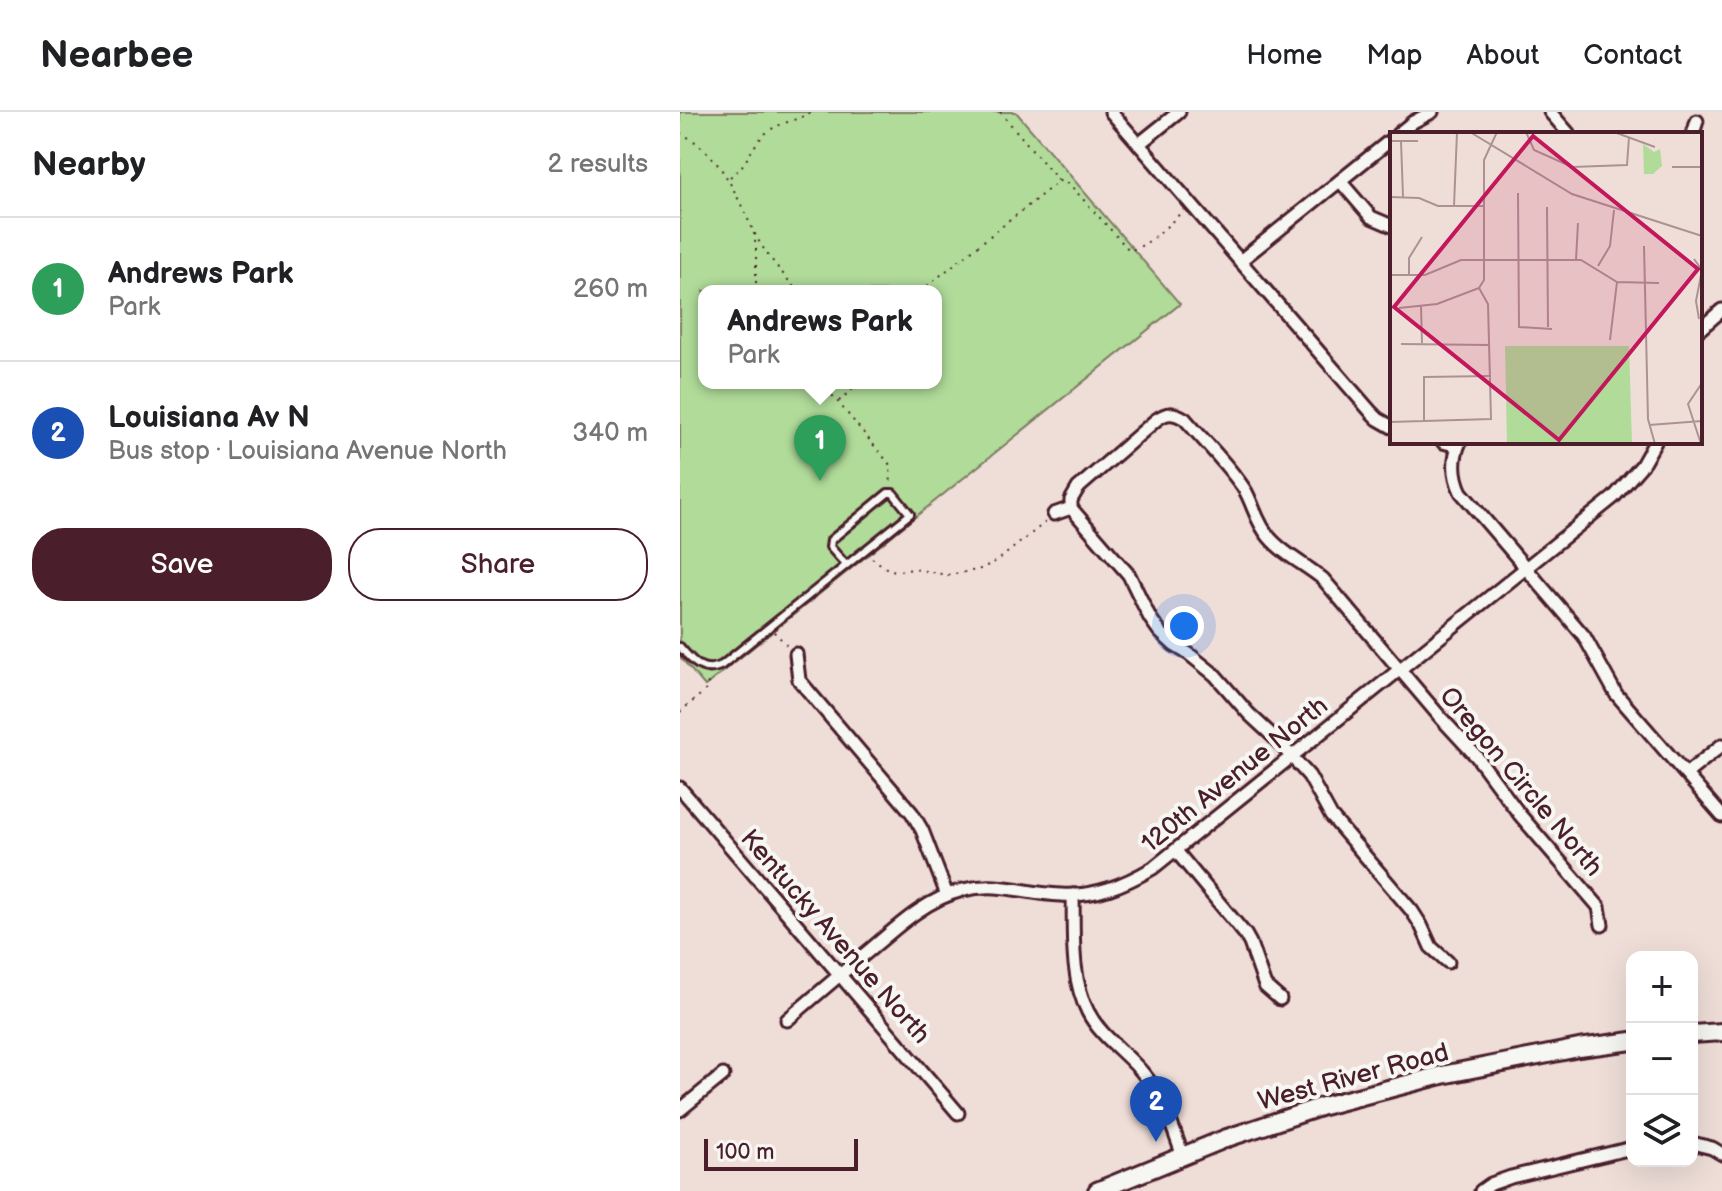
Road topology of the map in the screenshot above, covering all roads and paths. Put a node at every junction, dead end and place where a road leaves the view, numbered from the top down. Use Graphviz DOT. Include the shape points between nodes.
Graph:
graph roads {
  1 [pos="812,112"];
  2 [pos="1000,112"];
  3 [pos="1111,112"];
  4 [pos="1179,112"];
  5 [pos="1432,112"];
  6 [pos="1550,112"];
  7 [pos="1697,121"];
  8 [pos="1400,132"];
  9 [pos="1567,132"];
  10 [pos="1694,132"];
  11 [pos="680,133"];
  12 [pos="1390,141"];
  13 [pos="1139,144"];
  14 [pos="729,178"];
  15 [pos="1059,181"];
  16 [pos="1340,181"];
  17 [pos="1191,204"];
  18 [pos="1390,225"];
  19 [pos="754,232"];
  20 [pos="1240,261"];
  21 [pos="756,285"];
  22 [pos="793,285"];
  23 [pos="929,285"];
  24 [pos="1722,310"];
  25 [pos="1702,327"];
  26 [pos="827,389"];
  27 [pos="852,389"];
  28 [pos="838,402"];
  29 [pos="1390,426"];
  30 [pos="1459,444"];
  31 [pos="1654,444"];
  32 [pos="891,493"];
  33 [pos="1071,508"];
  34 [pos="1054,514"];
  35 [pos="866,549"];
  36 [pos="846,565"];
  37 [pos="1526,567"];
  38 [pos="769,626"];
  39 [pos="680,647"];
  40 [pos="796,654"];
  41 [pos="709,669"];
  42 [pos="1400,669"];
  43 [pos="680,712"];
  44 [pos="1722,745"];
  45 [pos="1292,757"];
  46 [pos="1686,774"];
  47 [pos="680,788"];
  48 [pos="1722,816"];
  49 [pos="1176,851"];
  50 [pos="947,895"];
  51 [pos="1073,895"];
  52 [pos="1602,925"];
  53 [pos="1448,962"];
  54 [pos="839,975"];
  55 [pos="1280,999"];
  56 [pos="787,1020"];
  57 [pos="1722,1032"];
  58 [pos="1698,1034"];
  59 [pos="1626,1042"];
  60 [pos="723,1075"];
  61 [pos="680,1110"];
  62 [pos="958,1113"];
  63 [pos="1698,1144"];
  64 [pos="1626,1149"];
  65 [pos="1722,1154"];
  66 [pos="1183,1156"];
  67 [pos="1097,1191"];
  68 [pos="1481,1191"];
  1 -- 14 [label="path" via="767,133"];
  2 -- 15 [label="path"];
  3 -- 13 [label="street"];
  4 -- 13 [label="street"];
  5 -- 8 [label="street"];
  6 -- 9 [label="street"];
  7 -- 10 [label="street"];
  11 -- 14 [label="path"];
  12 -- 16 [label="street"];
  13 -- 17 [label="street"];
  14 -- 19 [label="path"];
  15 -- 17 [label="path" via="1072,187 1129,250 1144,245"];
  15 -- 23 [label="path"];
  16 -- 18 [label="street" via="1371,217"];
  16 -- 20 [label="street"];
  17 -- 20 [label="street"];
  19 -- 21 [label="path"];
  19 -- 22 [label="path"];
  20 -- 29 [label="street" via="1371,412"];
  24 -- 25 [label="street"];
  26 -- 28 [label="path"];
  27 -- 28 [label="path"];
  28 -- 32 [label="path" via="890,465"];
  30 -- 37 [label="street" via="1454,464 1461,492"];
  31 -- 37 [label="street, 120th Avenue North" via="1614,497"];
  32 -- 35 [label="lane" via="910,514"];
  32 -- 36 [label="lane" via="831,540 830,547"];
  33 -- 34 [label="street"];
  33 -- 42 [label="street, Oregon Circle North" via="1078,488 1156,420 1175,413 1245,490 1268,536 1323,579"];
  33 -- 45 [label="street" via="1129,575 1160,632 1215,675"];
  34 -- 35 [label="path" via="997,561 959,574 889,570"];
  35 -- 36 [label="lane"];
  36 -- 38 [label="lane"];
  37 -- 42 [label="street, 120th Avenue North"];
  37 -- 46 [label="street" via="1584,636 1616,694"];
  38 -- 40 [label="path"];
  38 -- 41 [label="lane" via="722,665"];
  39 -- 41 [label="lane"];
  40 -- 50 [label="street" via="799,680 912,813"];
  41 -- 43 [label="path" via="706,690"];
  42 -- 45 [label="street, 120th Avenue North"];
  42 -- 52 [label="street, Oregon Circle North" via="1599,907"];
  44 -- 46 [label="street"];
  45 -- 49 [label="street, 120th Avenue North"];
  45 -- 53 [label="street" via="1331,816"];
  46 -- 48 [label="street"];
  47 -- 54 [label="street, Kentucky Avenue North"];
  49 -- 51 [label="street, 120th Avenue North" via="1135,879"];
  49 -- 55 [label="street" via="1245,934 1265,986"];
  50 -- 51 [label="street, 120th Avenue North" via="1001,886"];
  50 -- 54 [label="street, 120th Avenue North" via="913,914"];
  51 -- 66 [label="street" via="1078,980 1088,1011 1109,1041 1146,1076"];
  54 -- 56 [label="street, 120th Avenue North"];
  54 -- 62 [label="street, Kentucky Avenue North"];
  57 -- 58 [label="main road"];
  59 -- 66 [label="main road, West River Road" via="1391,1088 1275,1121"];
  60 -- 61 [label="street"];
  63 -- 65 [label="street"];
  64 -- 68 [label="street" via="1511,1177"];
  66 -- 67 [label="main road, West River Road"];
}
